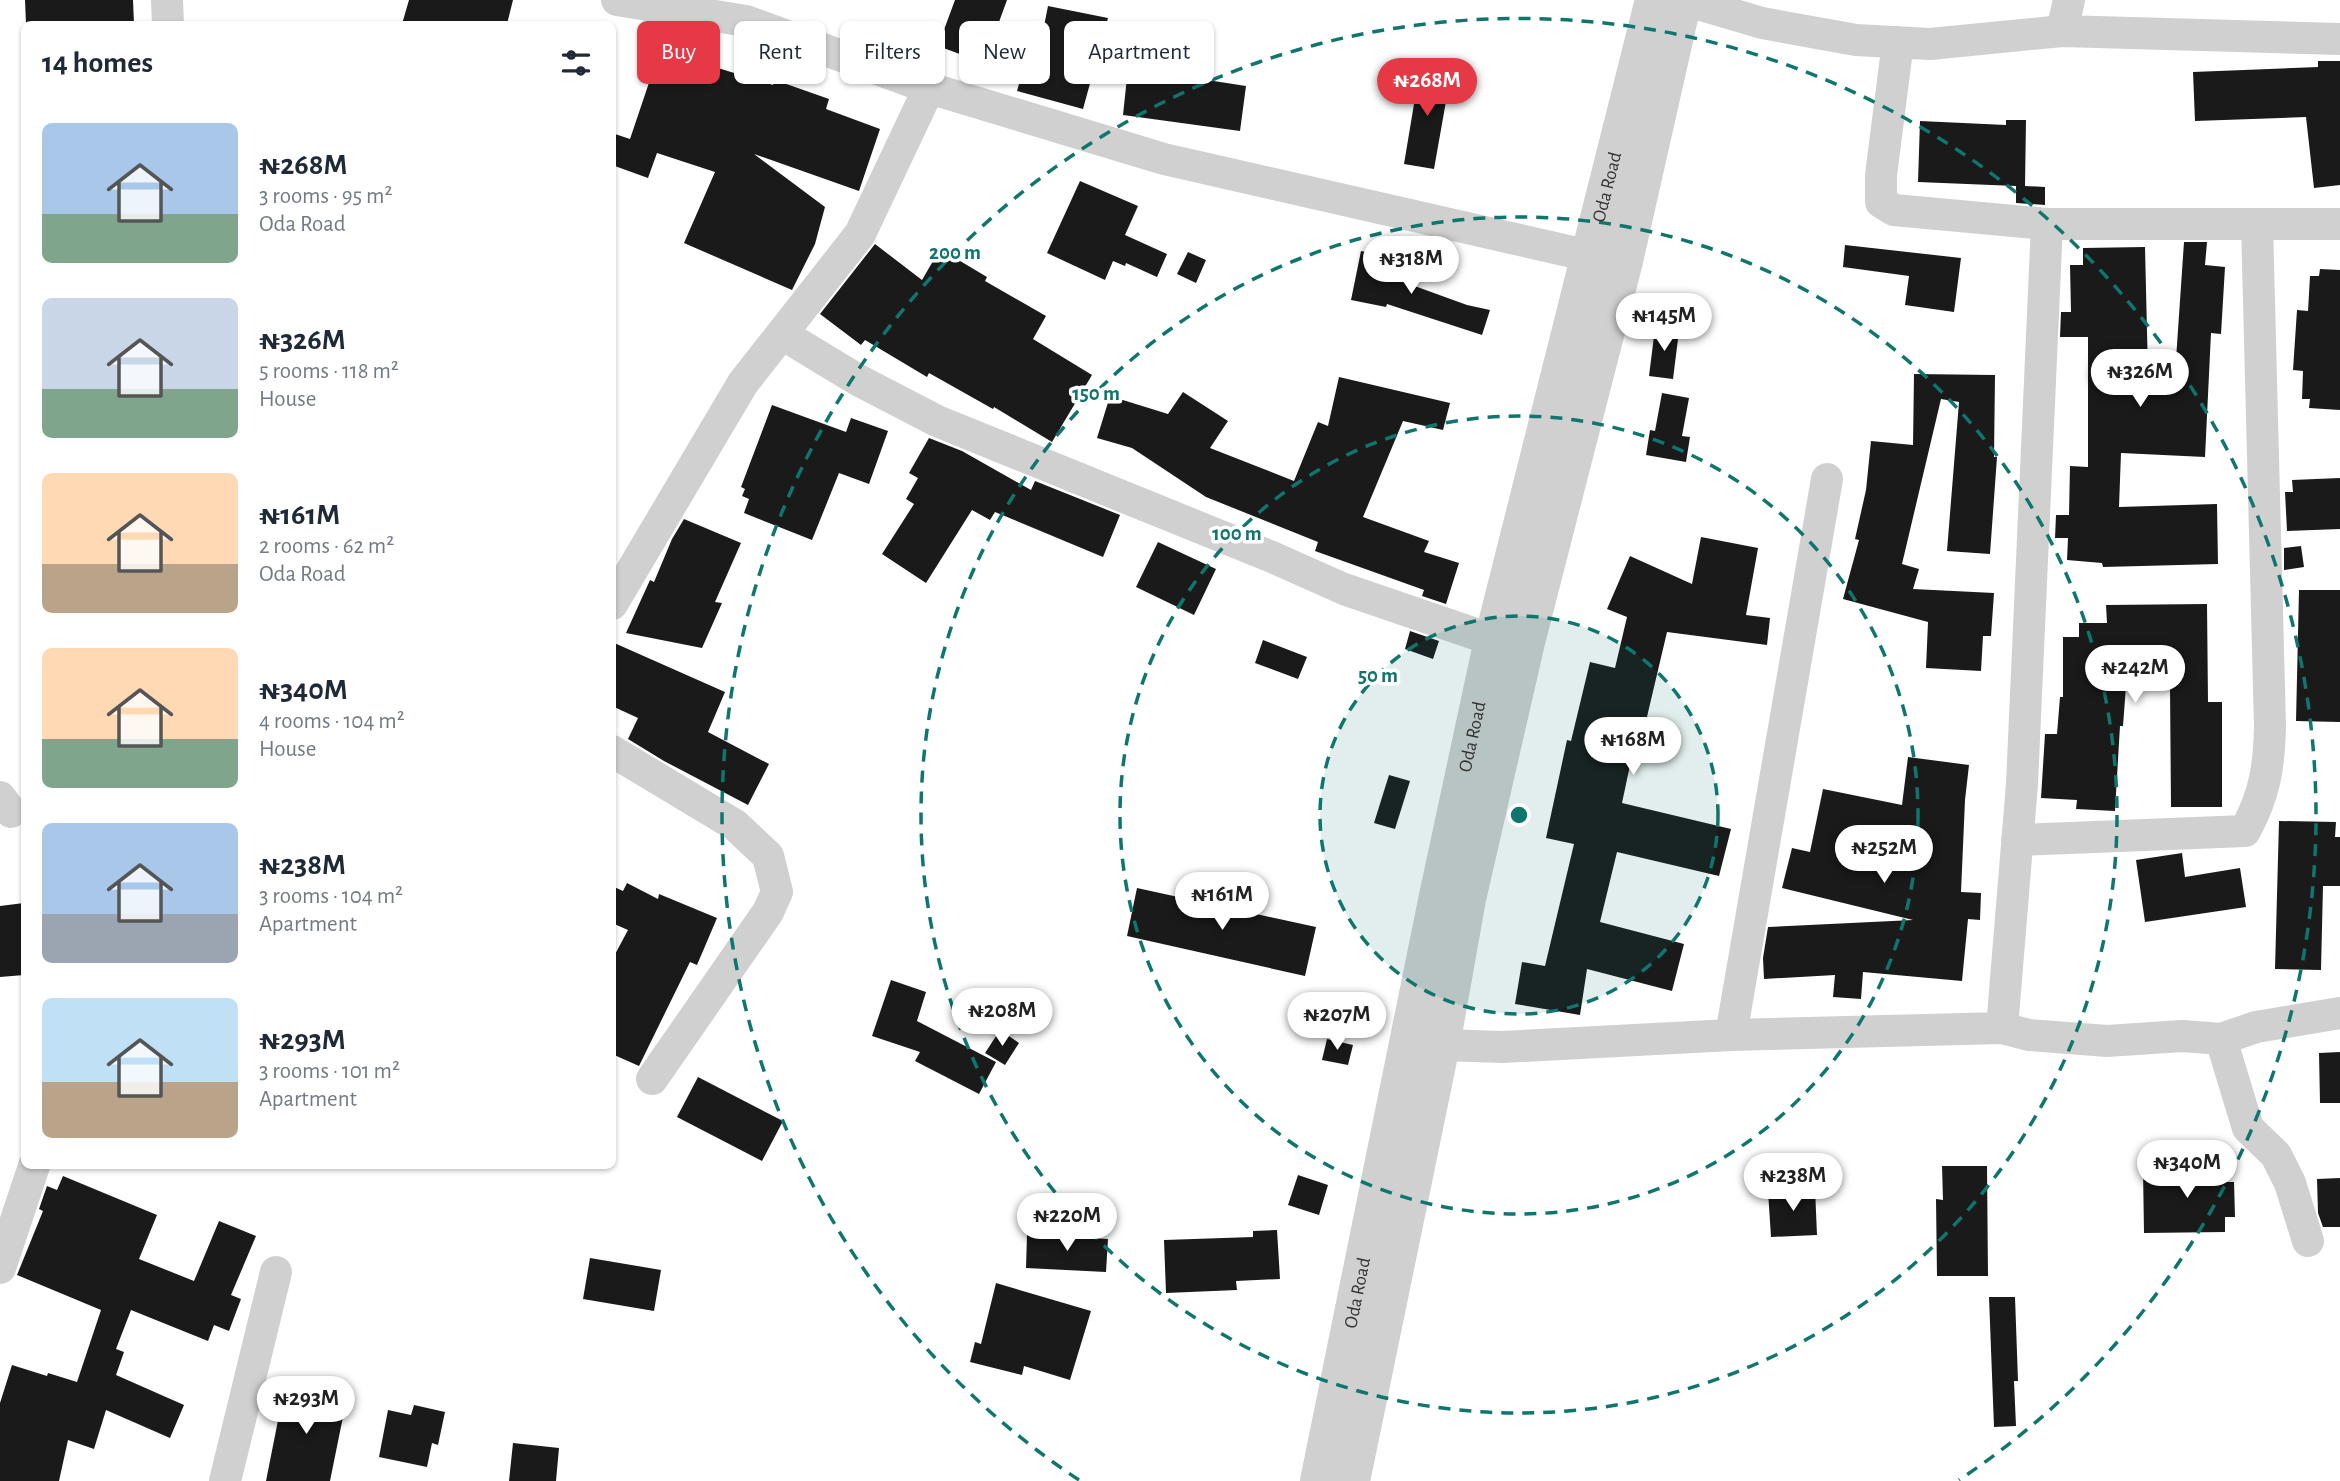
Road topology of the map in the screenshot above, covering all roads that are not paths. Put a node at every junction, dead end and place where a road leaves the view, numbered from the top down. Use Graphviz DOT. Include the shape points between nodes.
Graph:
graph roads {
  1 [pos="167,0"];
  2 [pos="617,0"];
  3 [pos="1654,0"];
  4 [pos="1683,0"];
  5 [pos="2069,0"];
  6 [pos="750,11"];
  7 [pos="168,21"];
  8 [pos="2062,32"];
  9 [pos="2340,39"];
  10 [pos="1898,42"];
  11 [pos="929,88"];
  12 [pos="2047,224"];
  13 [pos="2257,224"];
  14 [pos="2340,224"];
  15 [pos="1590,256"];
  16 [pos="782,334"];
  17 [pos="1827,479"];
  18 [pos="616,597"];
  19 [pos="1493,640"];
  20 [pos="616,753"];
  21 [pos="2017,840"];
  22 [pos="2340,1013"];
  23 [pos="2002,1028"];
  24 [pos="1731,1035"];
  25 [pos="2221,1039"];
  26 [pos="1440,1045"];
  27 [pos="652,1079"];
  28 [pos="33,1169"];
  29 [pos="2308,1241"];
  30 [pos="0,1268"];
  31 [pos="276,1272"];
  32 [pos="225,1481"];
  33 [pos="1319,1481"];
  34 [pos="1351,1481"];
  1 -- 7 [label="street"];
  2 -- 6 [label="street"];
  3 -- 15 [label="street, Oda Road"];
  4 -- 10 [label="street" via="1762,23 1856,40"];
  4 -- 26 [label="street, Oda Road" via="1624,261 1517,682 1467,899"];
  5 -- 8 [label="street"];
  6 -- 11 [label="street"];
  8 -- 9 [label="street"];
  8 -- 10 [label="street" via="1930,44"];
  10 -- 12 [label="street" via="1881,202 1894,210"];
  11 -- 15 [label="street" via="1164,159"];
  11 -- 16 [label="street" via="860,234"];
  12 -- 13 [label="street"];
  12 -- 21 [label="street"];
  13 -- 14 [label="street"];
  13 -- 21 [label="street" via="2270,727 2268,770 2255,813 2245,831"];
  15 -- 19 [label="street, Oda Road"];
  16 -- 18 [label="street" via="743,383"];
  16 -- 19 [label="street" via="937,421 1344,589"];
  17 -- 24 [label="street"];
  19 -- 33 [label="street, Oda Road"];
  20 -- 27 [label="street" via="735,825 768,856 777,892 768,912"];
  21 -- 23 [label="street"];
  22 -- 25 [label="street" via="2256,1027"];
  23 -- 24 [label="street"];
  23 -- 25 [label="street" via="2029,1035 2107,1041 2182,1035"];
  24 -- 26 [label="street" via="1503,1047"];
  25 -- 29 [label="street" via="2248,1128 2276,1155"];
  26 -- 34 [label="street, Oda Road"];
  28 -- 30 [label="street"];
  31 -- 32 [label="street"];
}
